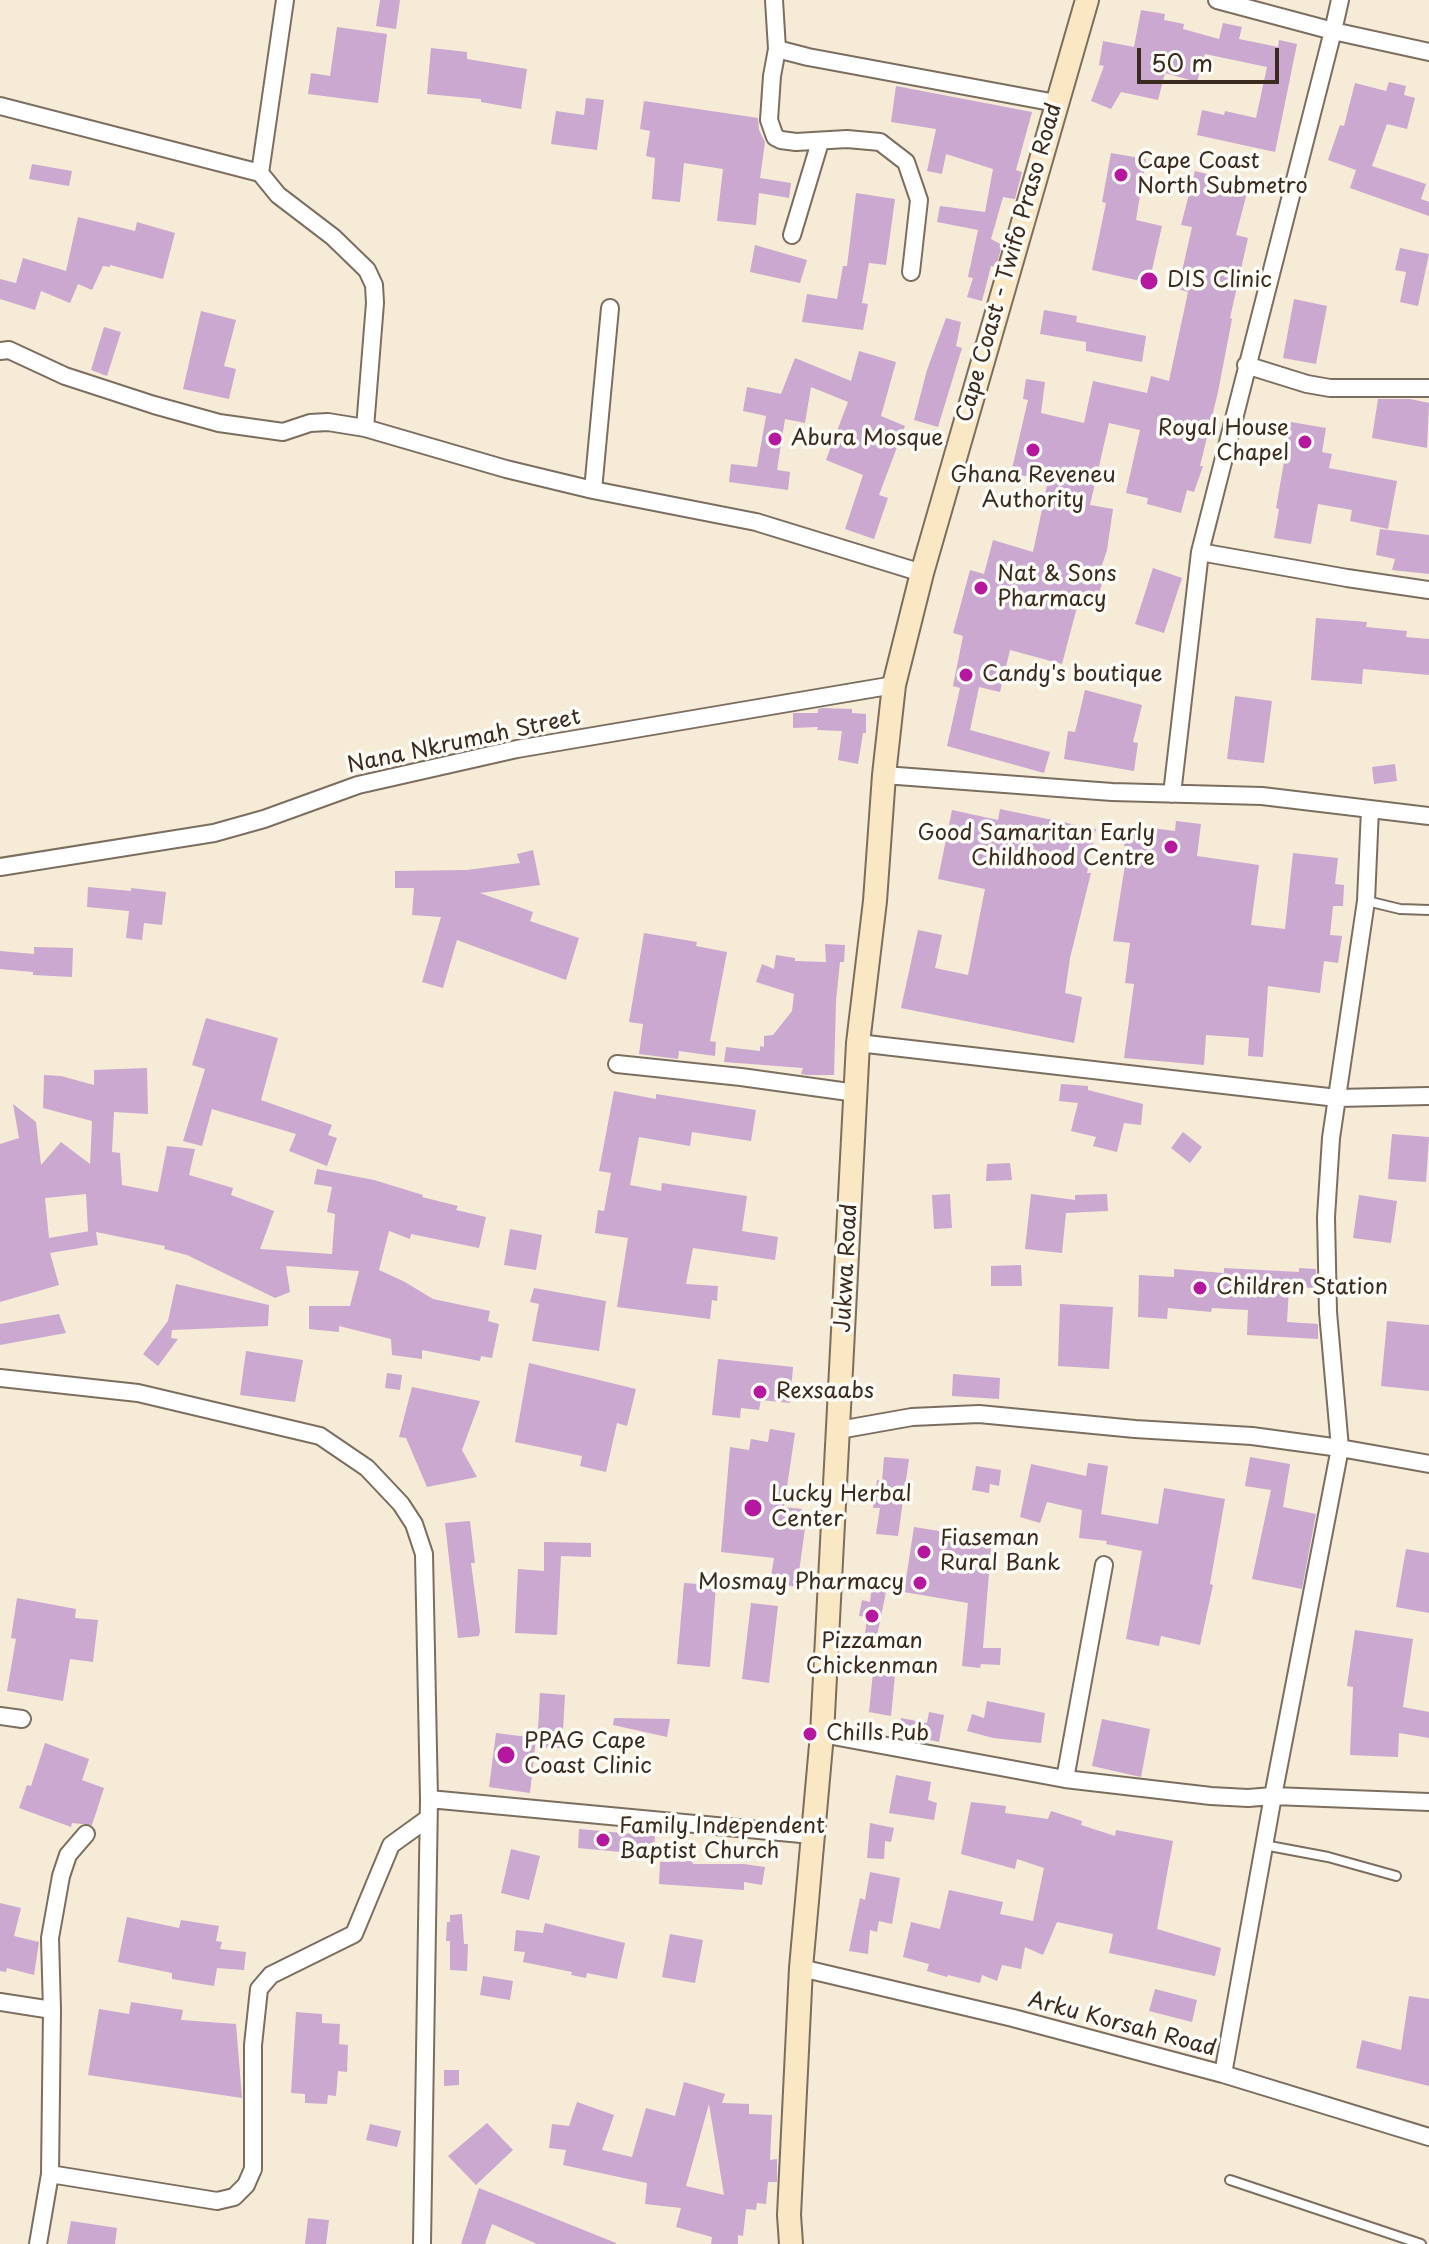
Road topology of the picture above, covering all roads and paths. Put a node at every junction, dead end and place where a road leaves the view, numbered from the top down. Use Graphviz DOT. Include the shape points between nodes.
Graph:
graph roads {
  1 [pos="285,0"];
  2 [pos="774,0"];
  3 [pos="1087,0"];
  4 [pos="1217,0"];
  5 [pos="1340,0"];
  6 [pos="1333,31"];
  7 [pos="777,49"];
  8 [pos="1429,52"];
  9 [pos="1056,103"];
  10 [pos="0,106"];
  11 [pos="820,142"];
  12 [pos="260,173"];
  13 [pos="792,235"];
  14 [pos="911,272"];
  15 [pos="610,308"];
  16 [pos="0,351"];
  17 [pos="1246,365"];
  18 [pos="1429,388"];
  19 [pos="365,428"];
  20 [pos="593,490"];
  21 [pos="1200,552"];
  22 [pos="922,573"];
  23 [pos="1429,590"];
  24 [pos="894,685"];
  25 [pos="884,775"];
  26 [pos="1172,794"];
  27 [pos="1370,809"];
  28 [pos="1429,816"];
  29 [pos="0,867"];
  30 [pos="1366,901"];
  31 [pos="1429,910"];
  32 [pos="858,1043"];
  33 [pos="617,1064"];
  34 [pos="856,1093"];
  35 [pos="1429,1096"];
  36 [pos="1337,1098"];
  37 [pos="0,1378"];
  38 [pos="839,1430"];
  39 [pos="1340,1448"];
  40 [pos="1429,1464"];
  41 [pos="1104,1565"];
  42 [pos="0,1716"];
  43 [pos="22,1719"];
  44 [pos="822,1734"];
  45 [pos="1065,1779"];
  46 [pos="1273,1796"];
  47 [pos="429,1799"];
  48 [pos="1429,1802"];
  49 [pos="427,1819"];
  50 [pos="86,1834"];
  51 [pos="812,1835"];
  52 [pos="1264,1845"];
  53 [pos="1396,1876"];
  54 [pos="801,1968"];
  55 [pos="0,2002"];
  56 [pos="52,2010"];
  57 [pos="1223,2074"];
  58 [pos="1429,2137"];
  59 [pos="50,2174"];
  60 [pos="1230,2180"];
  61 [pos="38,2244"];
  62 [pos="422,2244"];
  63 [pos="791,2244"];
  64 [pos="1421,2244"];
  1 -- 12 [label="street"];
  2 -- 7 [label="street"];
  3 -- 9 [label="main road, Cape Coast - Twifo Praso Road"];
  4 -- 6 [label="street"];
  5 -- 6 [label="street"];
  6 -- 8 [label="street"];
  6 -- 17 [label="street"];
  7 -- 9 [label="street"];
  7 -- 11 [label="street" via="769,120 775,137"];
  9 -- 22 [label="main road, Cape Coast - Twifo Praso Road"];
  10 -- 12 [label="street"];
  11 -- 13 [label="street"];
  11 -- 14 [label="street" via="880,142 906,162 919,200"];
  12 -- 19 [label="street" via="371,278 375,303"];
  15 -- 20 [label="street"];
  16 -- 19 [label="street" via="219,423 283,432 328,422"];
  17 -- 18 [label="street" via="1330,388"];
  17 -- 21 [label="street"];
  19 -- 20 [label="street"];
  20 -- 22 [label="street" via="756,522"];
  21 -- 23 [label="street"];
  21 -- 26 [label="street"];
  22 -- 24 [label="main road, Jukwa Road"];
  24 -- 25 [label="main road, Jukwa Road"];
  24 -- 29 [label="street, Nana Nkrumah Street" via="517,749 358,785 214,833"];
  25 -- 26 [label="street"];
  25 -- 32 [label="main road, Jukwa Road"];
  26 -- 27 [label="street" via="1262,796"];
  27 -- 28 [label="street"];
  27 -- 30 [label="street"];
  30 -- 31 [label="lane"];
  30 -- 36 [label="street"];
  32 -- 34 [label="main road, Jukwa Road"];
  32 -- 36 [label="street"];
  33 -- 34 [label="street"];
  34 -- 38 [label="main road, Jukwa Road"];
  35 -- 36 [label="street"];
  36 -- 39 [label="street" via="1326,1217"];
  37 -- 47 [label="street" via="138,1393 320,1436 367,1468 401,1504 424,1554"];
  38 -- 39 [label="street" via="912,1417 979,1414"];
  38 -- 44 [label="main road, Jukwa Road"];
  39 -- 40 [label="street"];
  39 -- 46 [label="street"];
  41 -- 45 [label="street"];
  42 -- 43 [label="street"];
  44 -- 45 [label="street"];
  44 -- 51 [label="main road, Jukwa Road"];
  45 -- 46 [label="street" via="1211,1796"];
  46 -- 48 [label="street"];
  46 -- 52 [label="street"];
  47 -- 49 [label="street"];
  47 -- 51 [label="street"];
  49 -- 59 [label="street" via="391,1845 354,1934 271,1975 259,1989 253,2045 253,2169 234,2197 217,2201"];
  49 -- 62 [label="street"];
  50 -- 56 [label="street" via="68,1855 61,1876 50,1938"];
  51 -- 54 [label="main road, Jukwa Road"];
  52 -- 53 [label="lane"];
  52 -- 57 [label="street"];
  54 -- 57 [label="street, Arku Korsah Road"];
  54 -- 63 [label="main road"];
  55 -- 56 [label="street"];
  56 -- 59 [label="street"];
  57 -- 58 [label="street, Arku Korsah Road"];
  59 -- 61 [label="street"];
  60 -- 64 [label="lane"];
}
